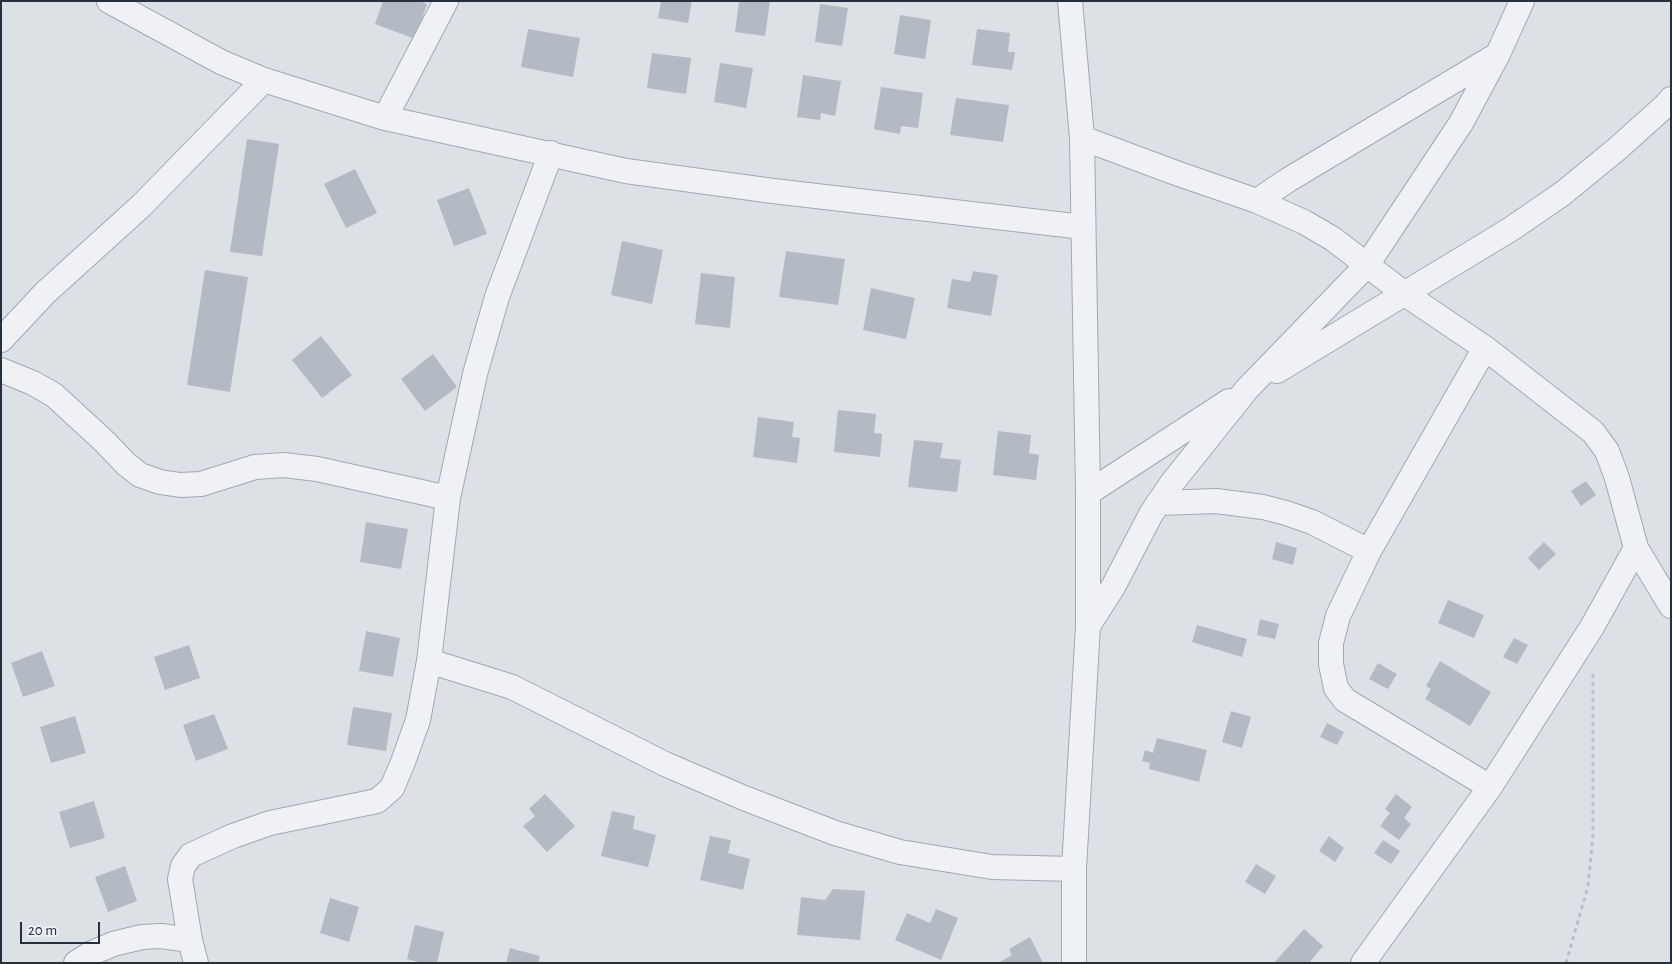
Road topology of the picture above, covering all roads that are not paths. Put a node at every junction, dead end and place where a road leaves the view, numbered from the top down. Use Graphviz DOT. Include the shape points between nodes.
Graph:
graph roads {
  1 [pos="109,1"];
  2 [pos="446,1"];
  3 [pos="1070,1"];
  4 [pos="1522,1"];
  5 [pos="1498,54"];
  6 [pos="264,80"];
  7 [pos="1671,98"];
  8 [pos="385,118"];
  9 [pos="1082,138"];
  10 [pos="551,153"];
  11 [pos="1258,201"];
  12 [pos="1083,226"];
  13 [pos="1367,265"];
  14 [pos="1405,294"];
  15 [pos="1,340"];
  16 [pos="1485,348"];
  17 [pos="1,370"];
  18 [pos="1247,389"];
  19 [pos="1088,493"];
  20 [pos="448,498"];
  21 [pos="1158,503"];
  22 [pos="1636,548"];
  23 [pos="1369,551"];
  24 [pos="1671,606"];
  25 [pos="1088,626"];
  26 [pos="429,661"];
  27 [pos="1490,787"];
  28 [pos="1074,869"];
  29 [pos="193,952"];
  30 [pos="76,963"];
  31 [pos="1074,963"];
  32 [pos="1363,963"];
  1 -- 6 [label="street" via="221,62"];
  2 -- 8 [label="street"];
  3 -- 9 [label="street"];
  4 -- 5 [label="street"];
  5 -- 11 [label="street"];
  5 -- 13 [label="street" via="1461,122"];
  6 -- 8 [label="street"];
  6 -- 15 [label="street" via="141,206 45,294"];
  7 -- 14 [label="street" via="1617,149 1562,194 1512,229"];
  8 -- 10 [label="street"];
  9 -- 11 [label="street"];
  9 -- 12 [label="street"];
  10 -- 12 [label="street" via="626,171"];
  10 -- 20 [label="street" via="497,297 475,374"];
  11 -- 13 [label="street" via="1311,226"];
  12 -- 19 [label="street"];
  13 -- 14 [label="street"];
  13 -- 18 [label="street"];
  14 -- 16 [label="street"];
  14 -- 18 [label="street"];
  16 -- 22 [label="street" via="1593,432 1607,451"];
  16 -- 23 [label="street"];
  17 -- 20 [label="street" via="54,395 126,464 140,475 160,482 201,484 255,468 284,464 318,468"];
  18 -- 19 [label="street"];
  18 -- 21 [label="street"];
  19 -- 25 [label="street"];
  20 -- 26 [label="street"];
  21 -- 23 [label="street" via="1216,501 1278,511 1312,522"];
  21 -- 25 [label="street"];
  22 -- 24 [label="street"];
  22 -- 27 [label="street" via="1592,628"];
  23 -- 27 [label="street" via="1338,616 1331,642 1336,688 1345,700"];
  25 -- 28 [label="street"];
  26 -- 28 [label="street" via="512,686 665,764 835,833 900,852 984,866"];
  26 -- 29 [label="street" via="418,720 403,762 392,788 377,801 270,824 191,855 183,866 180,879"];
  27 -- 32 [label="street"];
  28 -- 31 [label="street"];
  29 -- 30 [label="street" via="161,936 142,937 113,944"];
}
